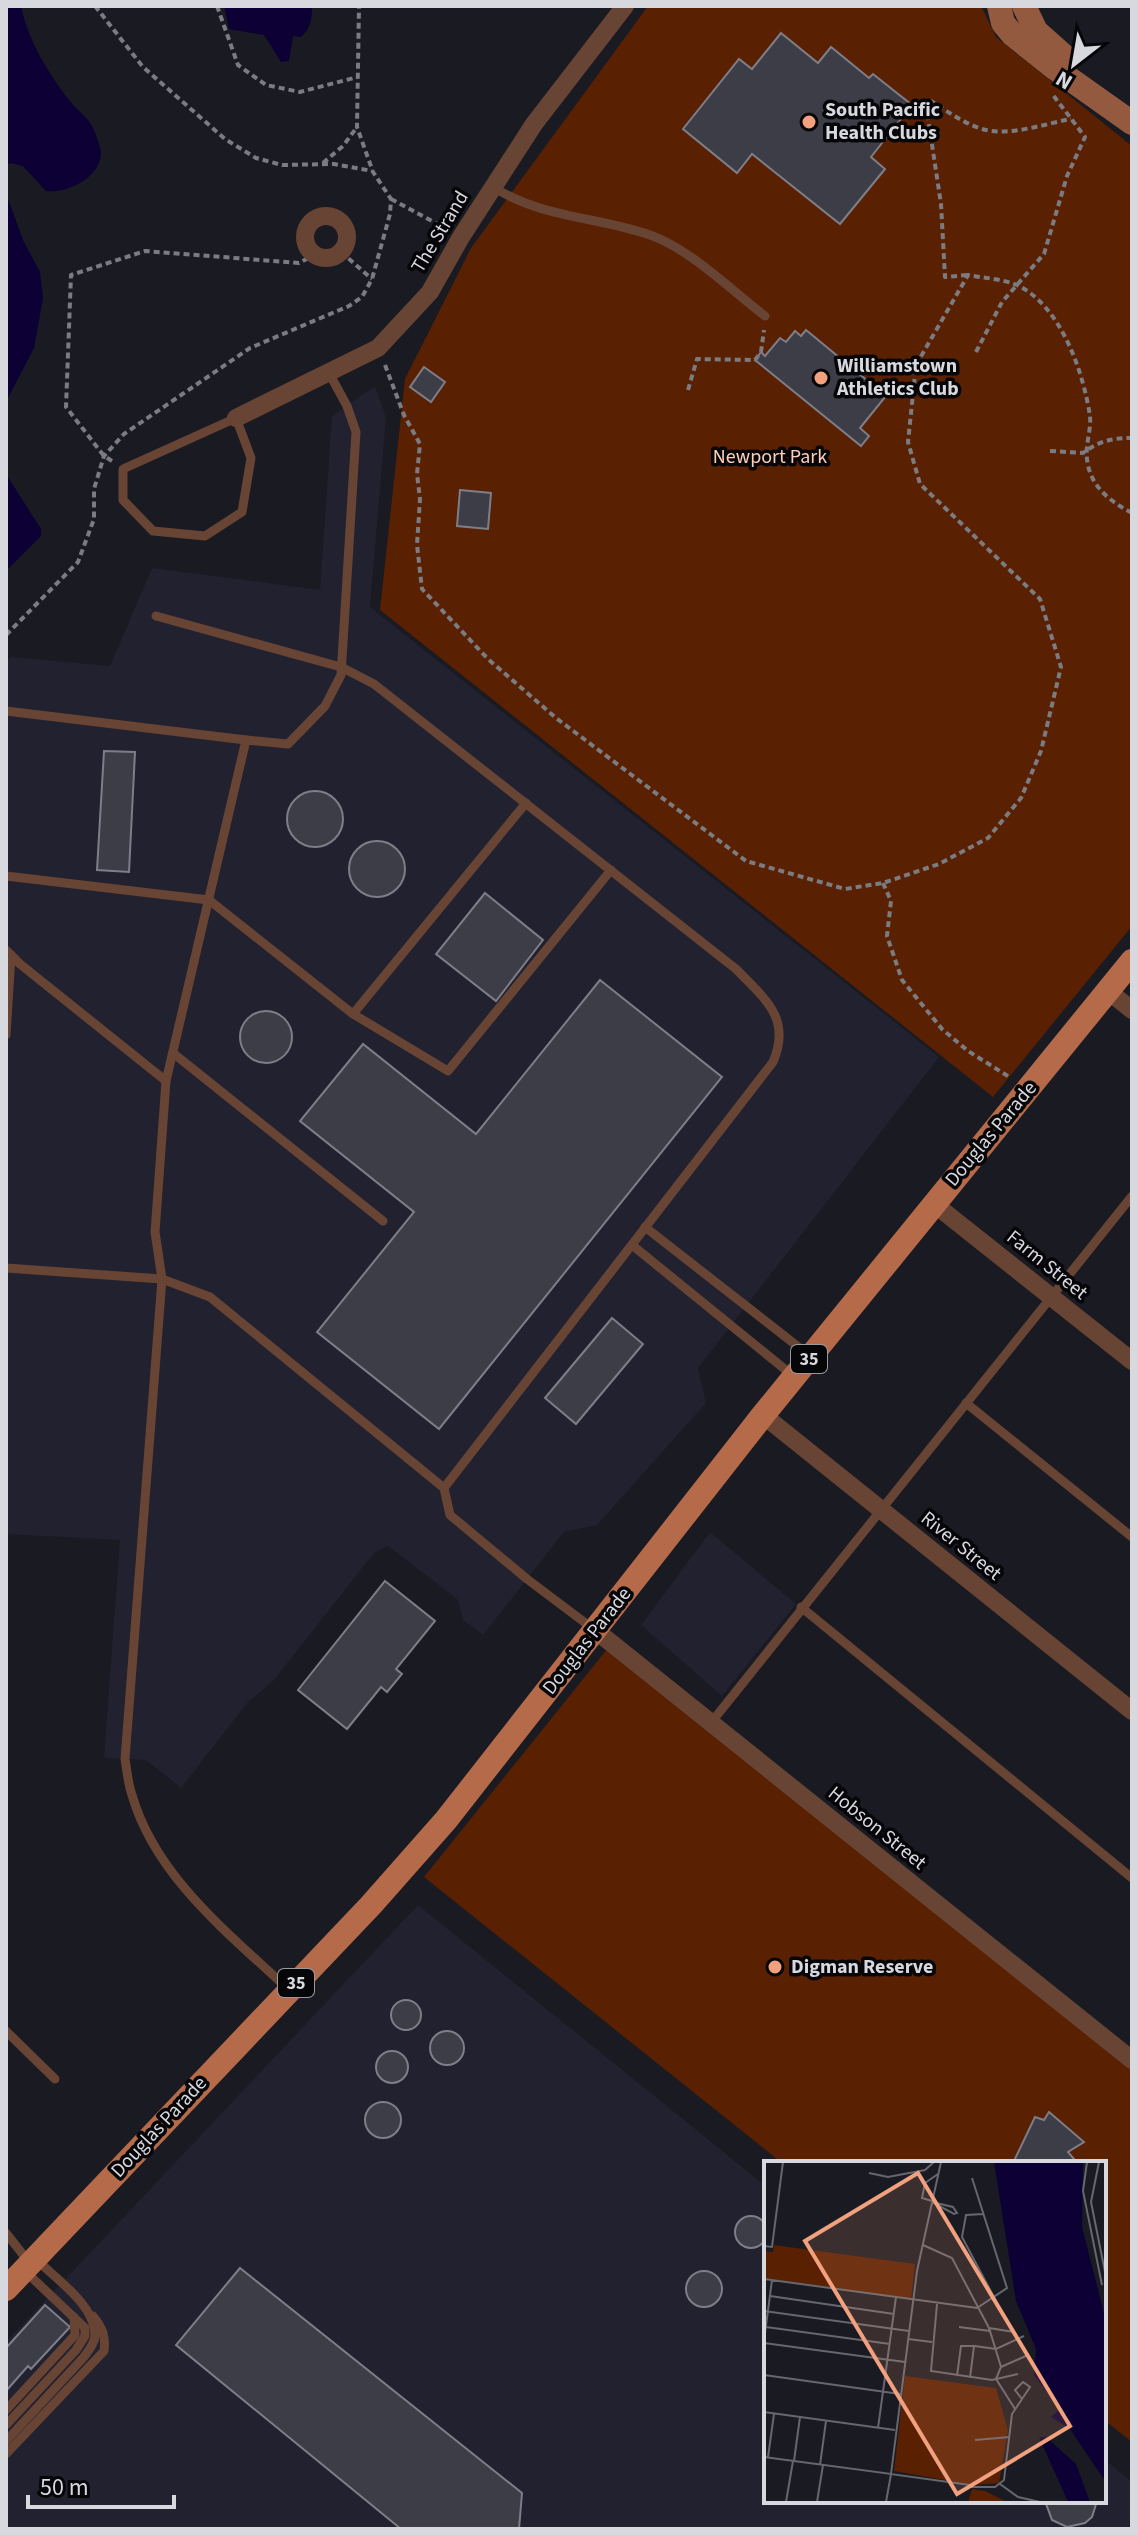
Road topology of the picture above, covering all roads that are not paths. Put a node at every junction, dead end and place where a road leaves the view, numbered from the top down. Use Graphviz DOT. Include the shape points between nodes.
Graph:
graph roads {
  1 [pos="625,6"];
  2 [pos="999,6"];
  3 [pos="1024,6"];
  4 [pos="1132,123"];
  5 [pos="493,187"];
  6 [pos="341,252"];
  7 [pos="765,316"];
  8 [pos="329,373"];
  9 [pos="236,418"];
  10 [pos="156,616"];
  11 [pos="341,667"];
  12 [pos="6,711"];
  13 [pos="246,740"];
  14 [pos="526,803"];
  15 [pos="611,870"];
  16 [pos="6,876"];
  17 [pos="209,900"];
  18 [pos="8,952"];
  19 [pos="1132,961"];
  20 [pos="1108,991"];
  21 [pos="1132,1010"];
  22 [pos="353,1014"];
  23 [pos="6,1035"];
  24 [pos="173,1053"];
  25 [pos="166,1081"];
  26 [pos="1132,1196"];
  27 [pos="933,1203"];
  28 [pos="383,1221"];
  29 [pos="645,1227"];
  30 [pos="632,1245"];
  31 [pos="6,1268"];
  32 [pos="162,1279"];
  33 [pos="1051,1297"];
  34 [pos="811,1356"];
  35 [pos="1132,1361"];
  36 [pos="794,1377"];
  37 [pos="966,1403"];
  38 [pos="763,1415"];
  39 [pos="444,1488"];
  40 [pos="881,1509"];
  41 [pos="1132,1537"];
  42 [pos="801,1607"];
  43 [pos="595,1630"];
  44 [pos="1132,1711"];
  45 [pos="710,1724"];
  46 [pos="1132,1878"];
  47 [pos="289,1990"];
  48 [pos="6,2031"];
  49 [pos="1132,2060"];
  50 [pos="55,2079"];
  51 [pos="6,2233"];
  52 [pos="6,2241"];
  53 [pos="30,2264"];
  54 [pos="6,2289"];
  55 [pos="84,2307"];
  56 [pos="74,2316"];
  57 [pos="6,2410"];
  58 [pos="6,2425"];
  59 [pos="6,2441"];
  60 [pos="6,2454"];
  1 -- 5 [label="street, The Strand"];
  2 -- 4 [label="street" via="1008,29"];
  3 -- 4 [label="street" via="1036,31"];
  5 -- 7 [label="lane" via="543,211 654,236"];
  5 -- 8 [label="street, The Strand" via="430,292 378,348"];
  6 -- 6 [label="street" via="346,232 338,220 313,220 305,231 305,244 314,255 328,259"];
  8 -- 9 [label="street, The Strand"];
  8 -- 11 [label="lane" via="356,432"];
  9 -- 9 [label="lane" via="251,458 242,512 205,536 153,531 123,500 123,469"];
  10 -- 11 [label="lane"];
  11 -- 13 [label="lane" via="325,706 288,744"];
  11 -- 14 [label="lane" via="374,684"];
  12 -- 13 [label="lane"];
  13 -- 17 [label="lane"];
  14 -- 15 [label="lane"];
  14 -- 22 [label="lane"];
  15 -- 22 [label="lane" via="448,1071"];
  15 -- 29 [label="lane" via="736,969 768,1002 780,1025 773,1062"];
  16 -- 17 [label="lane"];
  17 -- 22 [label="lane"];
  17 -- 24 [label="lane"];
  18 -- 23 [label="lane"];
  18 -- 25 [label="lane"];
  19 -- 20 [label="main road, Douglas Parade / 35"];
  20 -- 21 [label="street"];
  20 -- 27 [label="main road, Douglas Parade / 35"];
  24 -- 25 [label="lane"];
  24 -- 28 [label="lane"];
  25 -- 32 [label="lane" via="155,1232"];
  26 -- 33 [label="lane"];
  27 -- 33 [label="street, Farm Street"];
  27 -- 34 [label="main road, Douglas Parade / 35"];
  29 -- 30 [label="lane"];
  29 -- 34 [label="lane"];
  30 -- 36 [label="lane"];
  30 -- 39 [label="lane"];
  31 -- 32 [label="lane"];
  32 -- 39 [label="lane" via="210,1297"];
  32 -- 47 [label="lane" via="125,1759 132,1797 186,1892"];
  33 -- 35 [label="street, Farm Street"];
  33 -- 37 [label="lane"];
  34 -- 36 [label="main road, Douglas Parade / 35"];
  36 -- 38 [label="main road, Douglas Parade / 35"];
  37 -- 40 [label="lane"];
  37 -- 41 [label="lane"];
  38 -- 40 [label="street, River Street"];
  38 -- 43 [label="main road, Douglas Parade / 35"];
  39 -- 43 [label="lane" via="450,1515"];
  40 -- 42 [label="lane"];
  40 -- 44 [label="street, River Street"];
  42 -- 45 [label="lane"];
  42 -- 46 [label="lane"];
  43 -- 45 [label="street, Hobson Street"];
  43 -- 47 [label="main road, Douglas Parade / 35" via="446,1820"];
  45 -- 49 [label="street, Hobson Street"];
  47 -- 53 [label="main road, Douglas Parade / 35"];
  48 -- 50 [label="lane"];
  51 -- 53 [label="lane"];
  52 -- 53 [label="lane"];
  53 -- 54 [label="main road, Douglas Parade / 35"];
  53 -- 55 [label="lane"];
  53 -- 56 [label="lane"];
  55 -- 59 [label="lane" via="95,2334 93,2344"];
  55 -- 60 [label="lane" via="100,2324 104,2351"];
  56 -- 57 [label="lane" via="75,2335"];
  56 -- 58 [label="lane" via="85,2336"];
}
